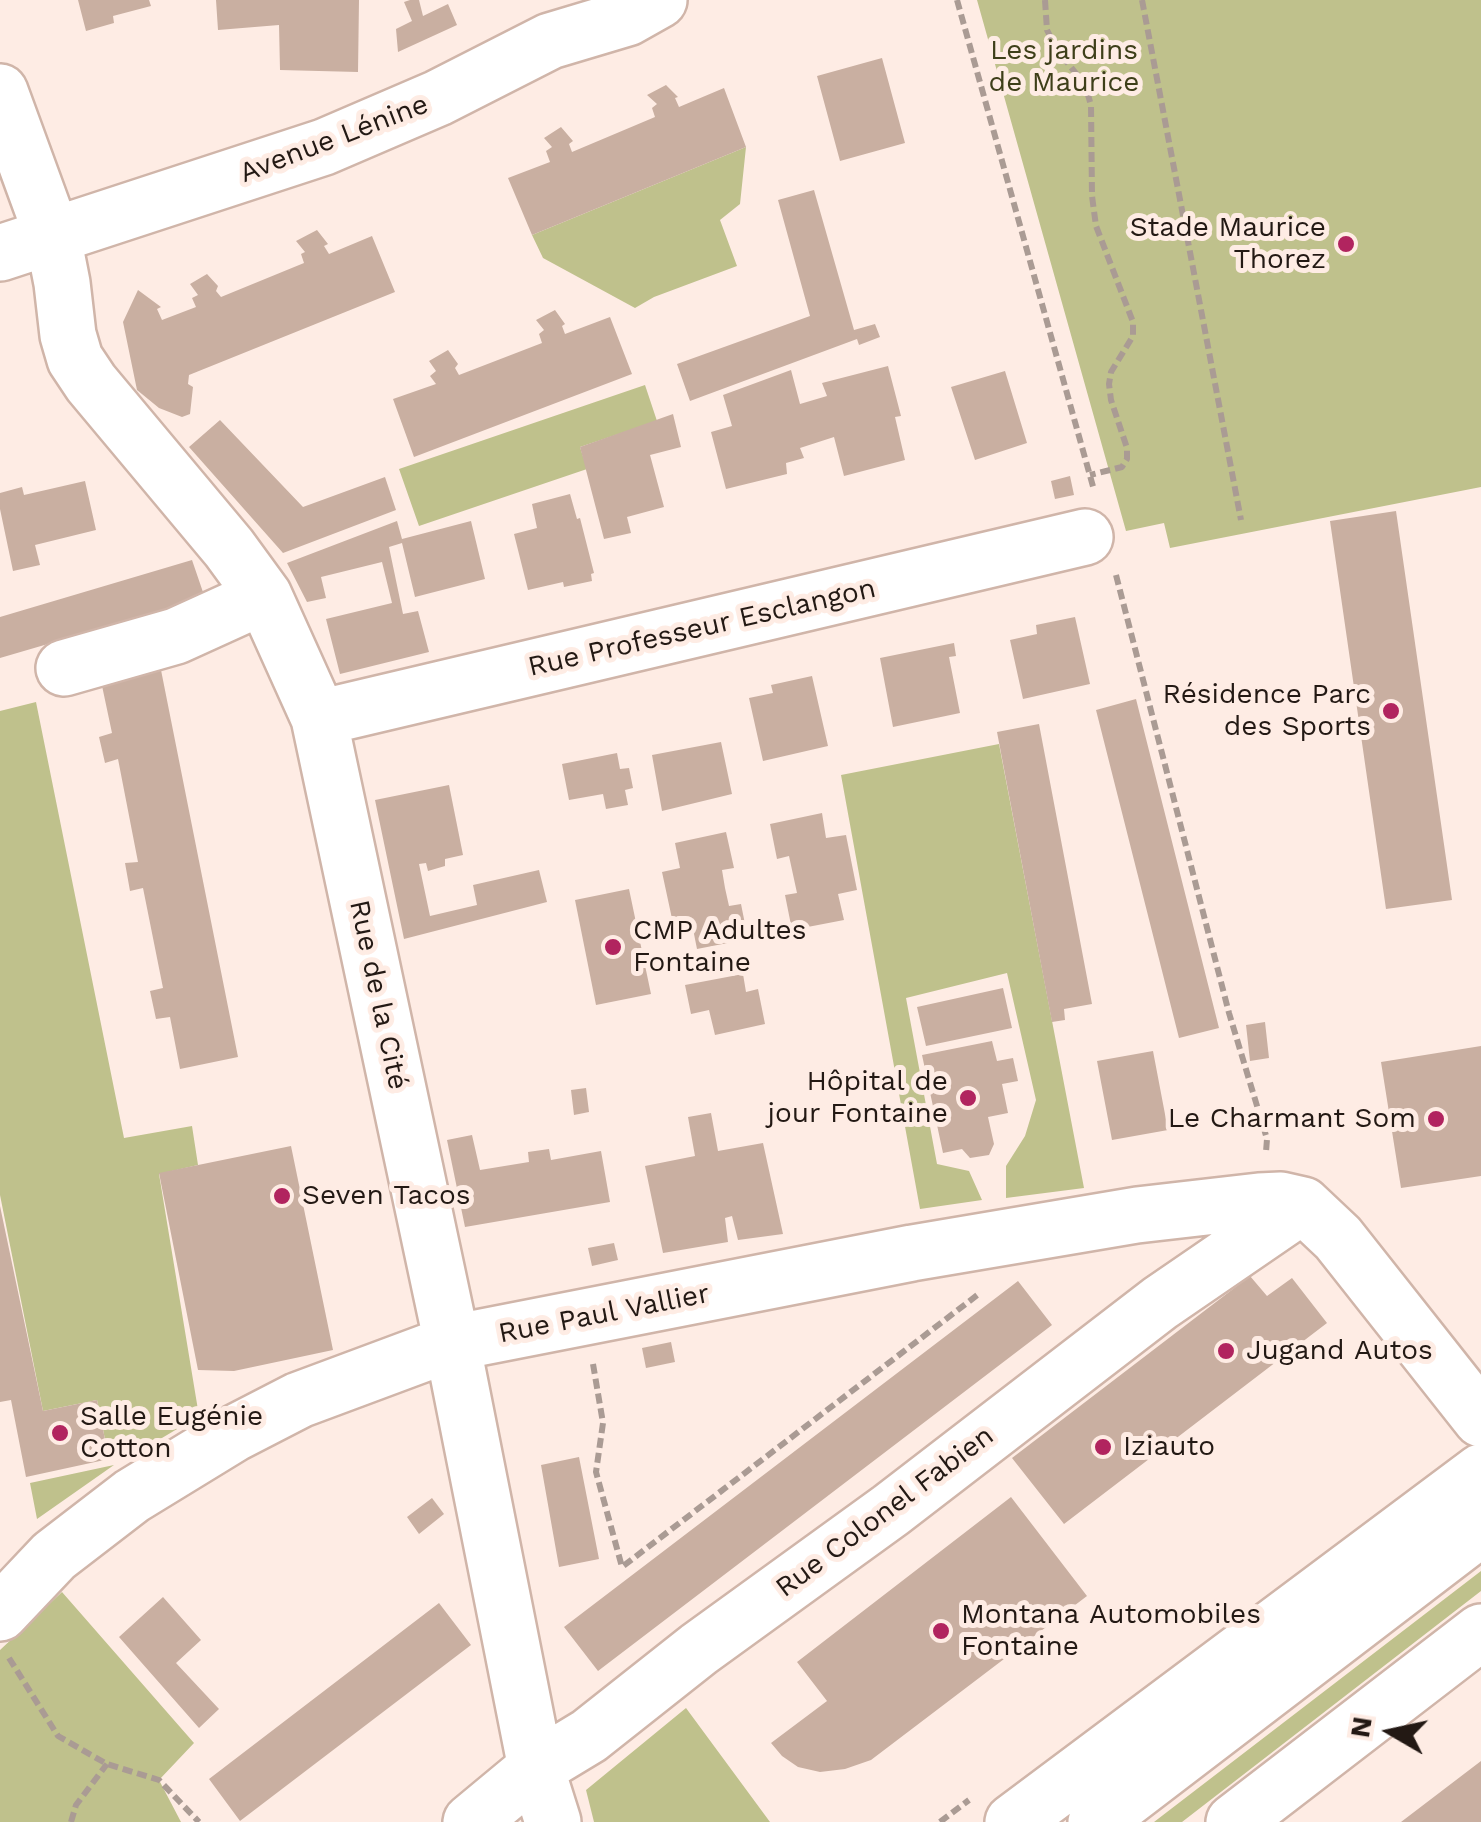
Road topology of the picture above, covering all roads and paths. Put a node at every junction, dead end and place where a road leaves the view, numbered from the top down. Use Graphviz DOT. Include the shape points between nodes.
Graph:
graph roads {
  1 [pos="658,0"];
  2 [pos="957,0"];
  3 [pos="1045,0"];
  4 [pos="1142,0"];
  5 [pos="0,92"];
  6 [pos="52,237"];
  7 [pos="0,253"];
  8 [pos="1090,475"];
  9 [pos="1241,520"];
  10 [pos="1098,533"];
  11 [pos="264,596"];
  12 [pos="64,668"];
  13 [pos="320,718"];
  14 [pos="1281,1202"];
  15 [pos="987,1288"];
  16 [pos="452,1343"];
  17 [pos="592,1356"];
  18 [pos="1481,1419"];
  19 [pos="1481,1472"];
  20 [pos="1481,1528"];
  21 [pos="1,1630"];
  22 [pos="1481,1632"];
  23 [pos="107,1764"];
  24 [pos="536,1768"];
  25 [pos="70,1822"];
  26 [pos="199,1822"];
  27 [pos="471,1822"];
  28 [pos="552,1822"];
  29 [pos="1014,1822"];
  30 [pos="1096,1822"];
  31 [pos="1234,1822"];
  1 -- 6 [label="street, Avenue Lénine" via="627,18 550,41 324,148"];
  2 -- 8 [label="path"];
  3 -- 8 [label="path" via="1047,30 1086,85 1096,226 1133,322 1133,336 1109,384 1127,460"];
  4 -- 9 [label="path"];
  5 -- 6 [label="street, Rue de la Cité"];
  6 -- 7 [label="street, Avenue Lénine"];
  6 -- 11 [label="street, Rue de la Cité" via="75,358"];
  8 -- 10 [label="path"];
  10 -- 13 [label="street, Rue Professeur Esclangon"];
  10 -- 14 [label="path" via="1267,1139 1266,1172"];
  11 -- 12 [label="street" via="176,636"];
  11 -- 13 [label="street, Rue de la Cité"];
  13 -- 16 [label="street, Rue de la Cité"];
  14 -- 16 [label="street, Rue Paul Vallier" via="1137,1215"];
  14 -- 18 [label="street" via="1338,1238"];
  14 -- 24 [label="street, Rue Colonel Fabien" via="891,1510 589,1736"];
  15 -- 17 [label="path" via="622,1567 596,1472 603,1423"];
  16 -- 21 [label="street, Rue Paul Vallier" via="299,1400 235,1432 54,1556"];
  16 -- 24 [label="street, Rue de la Cité"];
  19 -- 29 [label="street"];
  20 -- 30 [label="street"];
  21 -- 23 [label="path" via="58,1736"];
  22 -- 31 [label="street"];
  23 -- 25 [label="path"];
  23 -- 26 [label="path" via="158,1780"];
  24 -- 27 [label="street, Rue Colonel Fabien"];
  24 -- 28 [label="street, Rue de la Cité"];
}
